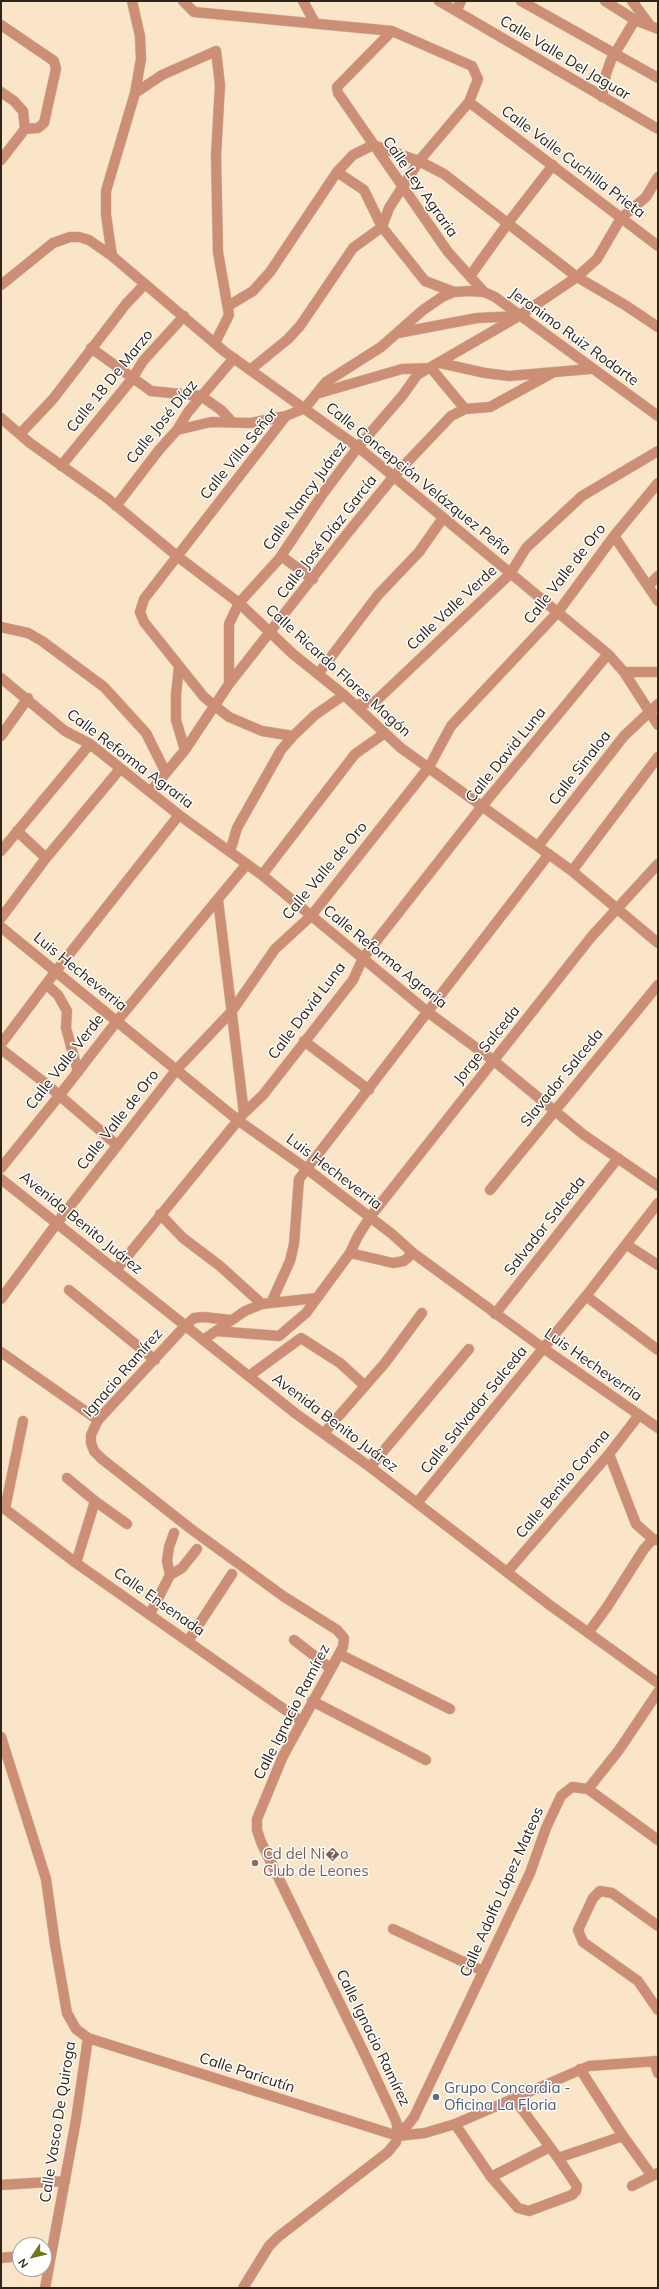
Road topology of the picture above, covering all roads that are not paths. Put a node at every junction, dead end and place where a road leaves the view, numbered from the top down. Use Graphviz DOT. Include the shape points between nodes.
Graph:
graph roads {
  1 [pos="132,1"];
  2 [pos="183,1"];
  3 [pos="303,1"];
  4 [pos="439,1"];
  5 [pos="461,1"];
  6 [pos="521,1"];
  7 [pos="605,1"];
  8 [pos="632,1"];
  9 [pos="456,11"];
  10 [pos="635,20"];
  11 [pos="315,24"];
  12 [pos="1,25"];
  13 [pos="654,27"];
  14 [pos="392,31"];
  15 [pos="614,53"];
  16 [pos="658,78"];
  17 [pos="1,92"];
  18 [pos="135,93"];
  19 [pos="602,97"];
  20 [pos="469,102"];
  21 [pos="25,128"];
  22 [pos="658,129"];
  23 [pos="373,144"];
  24 [pos="3,154"];
  25 [pos="419,161"];
  26 [pos="553,165"];
  27 [pos="337,172"];
  28 [pos="658,177"];
  29 [pos="403,186"];
  30 [pos="621,218"];
  31 [pos="508,223"];
  32 [pos="382,227"];
  33 [pos="658,246"];
  34 [pos="112,256"];
  35 [pos="470,276"];
  36 [pos="577,277"];
  37 [pos="145,284"];
  38 [pos="1,286"];
  39 [pos="469,291"];
  40 [pos="454,292"];
  41 [pos="484,292"];
  42 [pos="228,306"];
  43 [pos="184,316"];
  44 [pos="520,316"];
  45 [pos="658,327"];
  46 [pos="396,334"];
  47 [pos="215,343"];
  48 [pos="91,348"];
  49 [pos="234,358"];
  50 [pos="440,363"];
  51 [pos="430,368"];
  52 [pos="590,369"];
  53 [pos="250,370"];
  54 [pos="554,372"];
  55 [pos="132,379"];
  56 [pos="315,394"];
  57 [pos="201,396"];
  58 [pos="304,408"];
  59 [pos="464,409"];
  60 [pos="286,416"];
  61 [pos="658,416"];
  62 [pos="1,418"];
  63 [pos="232,422"];
  64 [pos="177,430"];
  65 [pos="20,434"];
  66 [pos="358,447"];
  67 [pos="658,451"];
  68 [pos="61,466"];
  69 [pos="394,476"];
  70 [pos="658,483"];
  71 [pos="116,506"];
  72 [pos="443,518"];
  73 [pos="614,536"];
  74 [pos="177,556"];
  75 [pos="281,556"];
  76 [pos="510,574"];
  77 [pos="658,576"];
  78 [pos="313,579"];
  79 [pos="648,586"];
  80 [pos="658,601"];
  81 [pos="238,603"];
  82 [pos="558,612"];
  83 [pos="1,627"];
  84 [pos="271,632"];
  85 [pos="608,654"];
  86 [pos="180,666"];
  87 [pos="624,672"];
  88 [pos="658,672"];
  89 [pos="318,674"];
  90 [pos="1,678"];
  91 [pos="229,684"];
  92 [pos="344,695"];
  93 [pos="28,698"];
  94 [pos="658,704"];
  95 [pos="355,705"];
  96 [pos="215,706"];
  97 [pos="650,711"];
  98 [pos="658,725"];
  99 [pos="385,733"];
  100 [pos="1,736"];
  101 [pos="292,736"];
  102 [pos="90,744"];
  103 [pos="185,750"];
  104 [pos="658,757"];
  105 [pos="429,767"];
  106 [pos="120,768"];
  107 [pos="166,773"];
  108 [pos="150,792"];
  109 [pos="483,806"];
  110 [pos="179,815"];
  111 [pos="17,831"];
  112 [pos="3,844"];
  113 [pos="538,846"];
  114 [pos="230,852"];
  115 [pos="549,854"];
  116 [pos="46,858"];
  117 [pos="658,864"];
  118 [pos="246,865"];
  119 [pos="572,871"];
  120 [pos="262,875"];
  121 [pos="218,900"];
  122 [pos="618,909"];
  123 [pos="311,916"];
  124 [pos="1,918"];
  125 [pos="1,927"];
  126 [pos="658,943"];
  127 [pos="362,958"];
  128 [pos="56,971"];
  129 [pos="46,984"];
  130 [pos="658,986"];
  131 [pos="232,1011"];
  132 [pos="429,1013"];
  133 [pos="117,1021"];
  134 [pos="304,1041"];
  135 [pos="1,1044"];
  136 [pos="1,1049"];
  137 [pos="494,1061"];
  138 [pos="177,1069"];
  139 [pos="78,1072"];
  140 [pos="369,1090"];
  141 [pos="59,1096"];
  142 [pos="554,1112"];
  143 [pos="242,1117"];
  144 [pos="117,1145"];
  145 [pos="618,1158"];
  146 [pos="1,1168"];
  147 [pos="307,1169"];
  148 [pos="1,1179"];
  149 [pos="658,1186"];
  150 [pos="490,1190"];
  151 [pos="658,1203"];
  152 [pos="160,1214"];
  153 [pos="370,1217"];
  154 [pos="57,1223"];
  155 [pos="628,1244"];
  156 [pos="350,1253"];
  157 [pos="413,1253"];
  158 [pos="658,1265"];
  159 [pos="116,1270"];
  160 [pos="69,1290"];
  161 [pos="586,1296"];
  162 [pos="317,1298"];
  163 [pos="1,1299"];
  164 [pos="266,1303"];
  165 [pos="422,1313"];
  166 [pos="495,1314"];
  167 [pos="231,1320"];
  168 [pos="185,1326"];
  169 [pos="216,1331"];
  170 [pos="279,1336"];
  171 [pos="301,1338"];
  172 [pos="203,1340"];
  173 [pos="469,1348"];
  174 [pos="543,1348"];
  175 [pos="658,1350"];
  176 [pos="1,1352"];
  177 [pos="155,1360"];
  178 [pos="249,1376"];
  179 [pos="364,1385"];
  180 [pos="639,1415"];
  181 [pos="98,1420"];
  182 [pos="23,1421"];
  183 [pos="658,1428"];
  184 [pos="324,1433"];
  185 [pos="90,1443"];
  186 [pos="609,1454"];
  187 [pos="370,1467"];
  188 [pos="67,1478"];
  189 [pos="95,1501"];
  190 [pos="417,1503"];
  191 [pos="3,1508"];
  192 [pos="127,1524"];
  193 [pos="174,1533"];
  194 [pos="656,1539"];
  195 [pos="197,1549"];
  196 [pos="76,1563"];
  197 [pos="508,1572"];
  198 [pos="232,1574"];
  199 [pos="170,1575"];
  200 [pos="150,1614"];
  201 [pos="588,1633"];
  202 [pos="294,1640"];
  203 [pos="188,1641"];
  204 [pos="339,1654"];
  205 [pos="330,1668"];
  206 [pos="658,1683"];
  207 [pos="658,1692"];
  208 [pos="312,1701"];
  209 [pos="450,1709"];
  210 [pos="301,1721"];
  211 [pos="1,1737"];
  212 [pos="426,1760"];
  213 [pos="588,1789"];
  214 [pos="658,1840"];
  215 [pos="658,1926"];
  216 [pos="393,1929"];
  217 [pos="483,1971"];
  218 [pos="658,2010"];
  219 [pos="88,2038"];
  220 [pos="656,2061"];
  221 [pos="580,2069"];
  222 [pos="658,2073"];
  223 [pos="513,2097"];
  224 [pos="455,2124"];
  225 [pos="398,2133"];
  226 [pos="623,2136"];
  227 [pos="550,2147"];
  228 [pos="558,2158"];
  229 [pos="655,2174"];
  230 [pos="491,2177"];
  231 [pos="64,2181"];
  232 [pos="1,2185"];
  233 [pos="632,2186"];
  234 [pos="51,2237"];
  235 [pos="12,2257"];
  236 [pos="1,2258"];
  237 [pos="46,2277"];
  238 [pos="45,2288"];
  239 [pos="243,2288"];
  1 -- 18 [label="street" via="140,36 141,59"];
  2 -- 11 [label="street" via="194,12"];
  3 -- 11 [label="street"];
  4 -- 9 [label="street, Calle Valle Del Jaguar"];
  5 -- 9 [label="street"];
  6 -- 15 [label="street"];
  7 -- 10 [label="street"];
  8 -- 13 [label="street"];
  9 -- 19 [label="street, Calle Valle Del Jaguar"];
  10 -- 13 [label="street"];
  10 -- 15 [label="street"];
  11 -- 14 [label="street"];
  12 -- 21 [label="street" via="54,61 56,69 44,123 38,128"];
  14 -- 20 [label="street" via="472,66 478,79"];
  14 -- 23 [label="street, Calle Ley Agraria" via="337,87 338,93"];
  15 -- 16 [label="street"];
  15 -- 19 [label="street" via="606,74"];
  17 -- 21 [label="street" via="14,101 23,112"];
  18 -- 34 [label="street" via="106,191 106,215"];
  18 -- 42 [label="street" via="162,75 216,50 220,85 216,155 218,252"];
  19 -- 22 [label="street, Calle Valle Del Jaguar"];
  20 -- 25 [label="street"];
  20 -- 26 [label="street, Calle Valle Cuchilla Prieta"];
  21 -- 24 [label="street"];
  23 -- 25 [label="street"];
  23 -- 27 [label="street" via="353,155"];
  23 -- 29 [label="street, Calle Ley Agraria"];
  25 -- 29 [label="street"];
  25 -- 31 [label="street" via="444,174"];
  26 -- 30 [label="street, Calle Valle Cuchilla Prieta"];
  26 -- 31 [label="street"];
  27 -- 32 [label="street" via="364,190"];
  27 -- 42 [label="street" via="270,272 253,291"];
  28 -- 30 [label="street" via="646,197"];
  29 -- 32 [label="street" via="389,208"];
  29 -- 35 [label="street, Calle Ley Agraria" via="448,252"];
  30 -- 33 [label="street, Calle Valle Cuchilla Prieta"];
  30 -- 36 [label="street" via="597,258"];
  31 -- 35 [label="street"];
  31 -- 36 [label="street"];
  32 -- 40 [label="street" via="425,281"];
  32 -- 53 [label="street" via="353,248 300,326"];
  34 -- 37 [label="street, Calle Concepción Velázquez Peña"];
  34 -- 38 [label="street, Calle Concepción Velázquez Peña" via="89,240 70,237 53,243"];
  35 -- 41 [label="street, Calle Ley Agraria"];
  36 -- 44 [label="street"];
  36 -- 45 [label="street"];
  37 -- 43 [label="street, Calle Concepción Velázquez Peña"];
  37 -- 48 [label="street"];
  39 -- 40 [label="street, Calle Villa Señor"];
  39 -- 41 [label="street, Jeronimo Ruiz Rodarte"];
  40 -- 46 [label="street, Calle Villa Señor" via="423,310"];
  41 -- 44 [label="street, Jeronimo Ruiz Rodarte"];
  42 -- 47 [label="street" via="229,315"];
  43 -- 47 [label="street, Calle Concepción Velázquez Peña"];
  43 -- 55 [label="street, Calle 18 De Marzo" via="143,361"];
  44 -- 46 [label="street, Calle Villa Señor" via="477,318"];
  44 -- 50 [label="street, Calle Nancy Juárez"];
  44 -- 52 [label="street, Jeronimo Ruiz Rodarte"];
  46 -- 56 [label="street, Calle Villa Señor" via="381,347 326,382"];
  47 -- 49 [label="street, Calle Concepción Velázquez Peña"];
  48 -- 55 [label="street"];
  48 -- 65 [label="street" via="53,399"];
  49 -- 53 [label="street, Calle Concepción Velázquez Peña"];
  49 -- 57 [label="street, Calle José Díaz"];
  50 -- 51 [label="street, Calle Nancy Juárez"];
  50 -- 54 [label="street" via="509,376"];
  51 -- 56 [label="street" via="402,369"];
  51 -- 59 [label="street"];
  51 -- 66 [label="street, Calle Nancy Juárez" via="417,375"];
  52 -- 54 [label="street"];
  52 -- 61 [label="street, Jeronimo Ruiz Rodarte"];
  53 -- 58 [label="street, Calle Concepción Velázquez Peña"];
  54 -- 59 [label="street, Calle José Díaz García" via="490,407"];
  55 -- 57 [label="street" via="151,391"];
  55 -- 68 [label="street, Calle 18 De Marzo"];
  56 -- 58 [label="street, Calle Villa Señor"];
  57 -- 63 [label="street" via="221,410"];
  57 -- 64 [label="street, Calle José Díaz"];
  58 -- 60 [label="street, Calle Villa Señor"];
  58 -- 66 [label="street, Calle Concepción Velázquez Peña"];
  59 -- 69 [label="street, Calle José Díaz García" via="451,416"];
  60 -- 63 [label="street" via="251,423"];
  60 -- 74 [label="street, Calle Villa Señor"];
  62 -- 65 [label="street, Calle Ricardo Flores Magón"];
  63 -- 64 [label="street" via="211,422"];
  64 -- 71 [label="street, Calle José Díaz"];
  65 -- 68 [label="street, Calle Ricardo Flores Magón"];
  66 -- 69 [label="street, Calle Concepción Velázquez Peña"];
  66 -- 75 [label="street, Calle Nancy Juárez"];
  67 -- 76 [label="street, Calle Valle Verde" via="582,496 526,548"];
  68 -- 71 [label="street, Calle Ricardo Flores Magón"];
  69 -- 72 [label="street, Calle Concepción Velázquez Peña"];
  69 -- 78 [label="street, Calle José Díaz García"];
  70 -- 73 [label="street, Calle Valle de Oro"];
  71 -- 74 [label="street, Calle Ricardo Flores Magón"];
  72 -- 76 [label="street, Calle Concepción Velázquez Peña"];
  72 -- 89 [label="street" via="419,552 378,595"];
  73 -- 79 [label="street"];
  73 -- 82 [label="street, Calle Valle de Oro"];
  74 -- 81 [label="street, Calle Ricardo Flores Magón"];
  74 -- 86 [label="street, Calle Villa Señor" via="144,599 140,612 144,622"];
  75 -- 78 [label="street"];
  75 -- 81 [label="street, Calle Nancy Juárez"];
  76 -- 82 [label="street, Calle Concepción Velázquez Peña"];
  76 -- 95 [label="street, Calle Valle Verde" via="379,698"];
  77 -- 79 [label="street"];
  78 -- 84 [label="street, Calle José Díaz García"];
  79 -- 80 [label="street"];
  81 -- 84 [label="street, Calle Ricardo Flores Magón"];
  81 -- 91 [label="street, Calle Nancy Juárez" via="229,624"];
  82 -- 85 [label="street, Calle Concepción Velázquez Peña"];
  82 -- 105 [label="street, Calle Valle de Oro" via="451,726"];
  83 -- 107 [label="street" via="28,633 42,640 104,687 146,733"];
  84 -- 89 [label="street, Calle Ricardo Flores Magón"];
  84 -- 91 [label="street, Calle José Díaz García"];
  85 -- 87 [label="street, Calle Concepción Velázquez Peña"];
  85 -- 109 [label="street, Calle David Luna"];
  86 -- 96 [label="street" via="204,697"];
  86 -- 103 [label="street" via="176,720"];
  87 -- 88 [label="street"];
  87 -- 97 [label="street, Calle Concepción Velázquez Peña"];
  89 -- 92 [label="street, Calle Ricardo Flores Magón"];
  90 -- 93 [label="street, Calle Reforma Agraria"];
  91 -- 96 [label="street, Calle José Díaz García"];
  92 -- 95 [label="street, Calle Ricardo Flores Magón"];
  92 -- 101 [label="street" via="315,715"];
  93 -- 100 [label="street"];
  93 -- 102 [label="street, Calle Reforma Agraria" via="65,731"];
  94 -- 97 [label="street, Calle Sinaloa"];
  95 -- 99 [label="street, Calle Ricardo Flores Magón"];
  96 -- 101 [label="street" via="229,717 262,731"];
  96 -- 103 [label="street, Calle José Díaz García"];
  97 -- 98 [label="street, Calle Concepción Velázquez Peña"];
  97 -- 113 [label="street, Calle Sinaloa" via="624,736"];
  99 -- 105 [label="street, Calle Ricardo Flores Magón" via="401,748"];
  99 -- 120 [label="street" via="355,754"];
  101 -- 114 [label="street" via="281,750 237,828"];
  102 -- 106 [label="street, Calle Reforma Agraria"];
  102 -- 111 [label="street"];
  103 -- 107 [label="street, Calle José Díaz García"];
  104 -- 119 [label="street"];
  105 -- 109 [label="street, Calle Ricardo Flores Magón"];
  105 -- 123 [label="street, Calle Valle de Oro"];
  106 -- 108 [label="street, Calle Reforma Agraria"];
  106 -- 116 [label="street"];
  107 -- 108 [label="street, Calle José Díaz García"];
  108 -- 110 [label="street, Calle Reforma Agraria"];
  109 -- 113 [label="street, Calle Ricardo Flores Magón"];
  109 -- 127 [label="street, Calle David Luna"];
  110 -- 114 [label="street, Calle Reforma Agraria"];
  110 -- 128 [label="street"];
  111 -- 112 [label="street"];
  111 -- 116 [label="street"];
  113 -- 115 [label="street, Calle Ricardo Flores Magón"];
  114 -- 118 [label="street, Calle Reforma Agraria"];
  115 -- 119 [label="street, Calle Ricardo Flores Magón"];
  115 -- 132 [label="street"];
  116 -- 124 [label="street"];
  117 -- 122 [label="street, Jorge Salceda"];
  118 -- 120 [label="street, Calle Reforma Agraria"];
  118 -- 121 [label="street, Calle Valle Verde"];
  119 -- 122 [label="street, Calle Ricardo Flores Magón"];
  120 -- 123 [label="street, Calle Reforma Agraria"];
  121 -- 131 [label="street"];
  121 -- 133 [label="street, Calle Valle Verde"];
  122 -- 126 [label="street, Calle Ricardo Flores Magón"];
  122 -- 137 [label="street, Jorge Salceda" via="592,936"];
  123 -- 127 [label="street, Calle Reforma Agraria"];
  123 -- 131 [label="street, Calle Valle de Oro" via="275,949"];
  125 -- 128 [label="street, Luis Hecheverria"];
  127 -- 132 [label="street, Calle Reforma Agraria"];
  127 -- 134 [label="street, Calle David Luna" via="353,980"];
  128 -- 129 [label="street"];
  128 -- 133 [label="street, Luis Hecheverria"];
  129 -- 135 [label="street"];
  129 -- 139 [label="street" via="58,995 67,1010 66,1028"];
  130 -- 142 [label="street, Slavador Salceda"];
  131 -- 138 [label="street, Calle Valle de Oro"];
  131 -- 143 [label="street"];
  132 -- 137 [label="street, Calle Reforma Agraria"];
  132 -- 140 [label="street"];
  133 -- 138 [label="street, Luis Hecheverria"];
  133 -- 139 [label="street, Calle Valle Verde"];
  134 -- 140 [label="street"];
  134 -- 143 [label="street, Calle David Luna" via="263,1095"];
  136 -- 141 [label="street"];
  137 -- 142 [label="street, Calle Reforma Agraria"];
  137 -- 153 [label="street, Jorge Salceda"];
  138 -- 143 [label="street, Luis Hecheverria"];
  138 -- 144 [label="street, Calle Valle de Oro"];
  139 -- 141 [label="street, Calle Valle Verde"];
  140 -- 147 [label="street"];
  141 -- 144 [label="street"];
  141 -- 146 [label="street, Calle Valle Verde"];
  142 -- 145 [label="street, Calle Reforma Agraria"];
  142 -- 150 [label="street, Slavador Salceda"];
  143 -- 147 [label="street, Luis Hecheverria"];
  143 -- 152 [label="street, Calle David Luna"];
  144 -- 154 [label="street, Calle Valle de Oro"];
  145 -- 149 [label="street, Calle Reforma Agraria"];
  145 -- 166 [label="street, Salvador Salceda"];
  147 -- 153 [label="street, Luis Hecheverria"];
  147 -- 164 [label="street" via="297,1185 297,1222 291,1255"];
  148 -- 154 [label="street, Avenida Benito Juárez"];
  151 -- 155 [label="street, Calle Salvador Salceda"];
  152 -- 159 [label="street, Calle David Luna"];
  152 -- 164 [label="street" via="183,1238"];
  153 -- 156 [label="street, Jorge Salceda"];
  153 -- 157 [label="street, Luis Hecheverria"];
  154 -- 159 [label="street, Avenida Benito Juárez"];
  154 -- 163 [label="street, Calle Valle de Oro"];
  155 -- 158 [label="street"];
  155 -- 161 [label="street, Calle Salvador Salceda"];
  156 -- 157 [label="street" via="393,1263 404,1261"];
  156 -- 162 [label="street, Jorge Salceda"];
  157 -- 166 [label="street, Luis Hecheverria"];
  159 -- 168 [label="street, Avenida Benito Juárez"];
  160 -- 177 [label="street"];
  161 -- 174 [label="street, Calle Salvador Salceda"];
  161 -- 175 [label="street"];
  162 -- 164 [label="street"];
  162 -- 170 [label="street, Jorge Salceda" via="293,1326"];
  164 -- 167 [label="street"];
  165 -- 179 [label="street" via="385,1363"];
  166 -- 174 [label="street, Luis Hecheverria"];
  167 -- 168 [label="street" via="194,1318"];
  167 -- 169 [label="street"];
  168 -- 172 [label="street, Avenida Benito Juárez"];
  168 -- 177 [label="street, Ignacio Ramírez"];
  169 -- 170 [label="street"];
  169 -- 172 [label="street"];
  170 -- 171 [label="street"];
  171 -- 178 [label="street"];
  171 -- 179 [label="street" via="340,1363"];
  172 -- 178 [label="street, Avenida Benito Juárez"];
  173 -- 187 [label="street"];
  174 -- 180 [label="street, Luis Hecheverria"];
  174 -- 190 [label="street, Calle Salvador Salceda"];
  176 -- 181 [label="street"];
  177 -- 181 [label="street, Ignacio Ramírez"];
  178 -- 184 [label="street, Avenida Benito Juárez"];
  179 -- 184 [label="street"];
  180 -- 183 [label="street, Luis Hecheverria"];
  180 -- 186 [label="street, Calle Benito Corona"];
  181 -- 185 [label="street, Ignacio Ramírez"];
  182 -- 191 [label="street"];
  184 -- 187 [label="street, Avenida Benito Juárez"];
  185 -- 204 [label="street, Calle Ignacio Ramírez" via="102,1459 191,1530 283,1596 337,1630 344,1638"];
  186 -- 194 [label="street" via="636,1524"];
  186 -- 197 [label="street, Calle Benito Corona"];
  187 -- 190 [label="street, Avenida Benito Juárez"];
  188 -- 189 [label="street"];
  189 -- 192 [label="street"];
  189 -- 196 [label="street"];
  190 -- 197 [label="street, Avenida Benito Juárez"];
  191 -- 196 [label="street, Calle Ensenada"];
  193 -- 199 [label="street" via="167,1561"];
  194 -- 201 [label="street" via="644,1549"];
  195 -- 199 [label="street" via="182,1568"];
  196 -- 200 [label="street, Calle Ensenada"];
  197 -- 201 [label="street, Avenida Benito Juárez"];
  198 -- 203 [label="street"];
  199 -- 200 [label="street"];
  200 -- 203 [label="street, Calle Ensenada"];
  201 -- 206 [label="street, Avenida Benito Juárez"];
  202 -- 205 [label="street"];
  203 -- 210 [label="street, Calle Ensenada"];
  204 -- 205 [label="street, Calle Ignacio Ramírez"];
  204 -- 209 [label="street"];
  205 -- 208 [label="street, Calle Ignacio Ramírez"];
  207 -- 213 [label="street" via="619,1750"];
  208 -- 210 [label="street, Calle Ignacio Ramírez"];
  208 -- 212 [label="street"];
  210 -- 225 [label="street, Calle Ignacio Ramírez" via="283,1756 257,1819 257,1830 396,2121"];
  211 -- 219 [label="street, Calle Vasco De Quiroga" via="46,1878 67,2013 76,2029"];
  213 -- 214 [label="street"];
  213 -- 217 [label="street, Calle Adolfo López Mateos" via="572,1787 561,1796 530,1873"];
  215 -- 218 [label="street" via="612,1893 600,1891 593,1898 578,1930 583,1942 638,1981"];
  216 -- 217 [label="street"];
  217 -- 225 [label="street, Calle Adolfo López Mateos" via="411,2122"];
  219 -- 225 [label="street, Calle Paricutín"];
  219 -- 231 [label="street, Calle Vasco De Quiroga" via="78,2113"];
  220 -- 221 [label="street" via="597,2064"];
  220 -- 222 [label="street"];
  221 -- 223 [label="street"];
  221 -- 226 [label="street"];
  223 -- 224 [label="street"];
  223 -- 227 [label="street"];
  224 -- 225 [label="street" via="425,2133"];
  224 -- 230 [label="street"];
  225 -- 239 [label="street, Calle Adolfo López Mateos" via="388,2152 278,2237"];
  226 -- 228 [label="street"];
  226 -- 229 [label="street"];
  227 -- 228 [label="street"];
  227 -- 230 [label="street"];
  228 -- 230 [label="street" via="577,2186 576,2191 572,2195 529,2211 518,2208"];
  229 -- 233 [label="street"];
  231 -- 232 [label="street"];
  231 -- 234 [label="street, Calle Vasco De Quiroga"];
  235 -- 236 [label="street"];
  237 -- 238 [label="street, Calle Vasco De Quiroga"];
}
